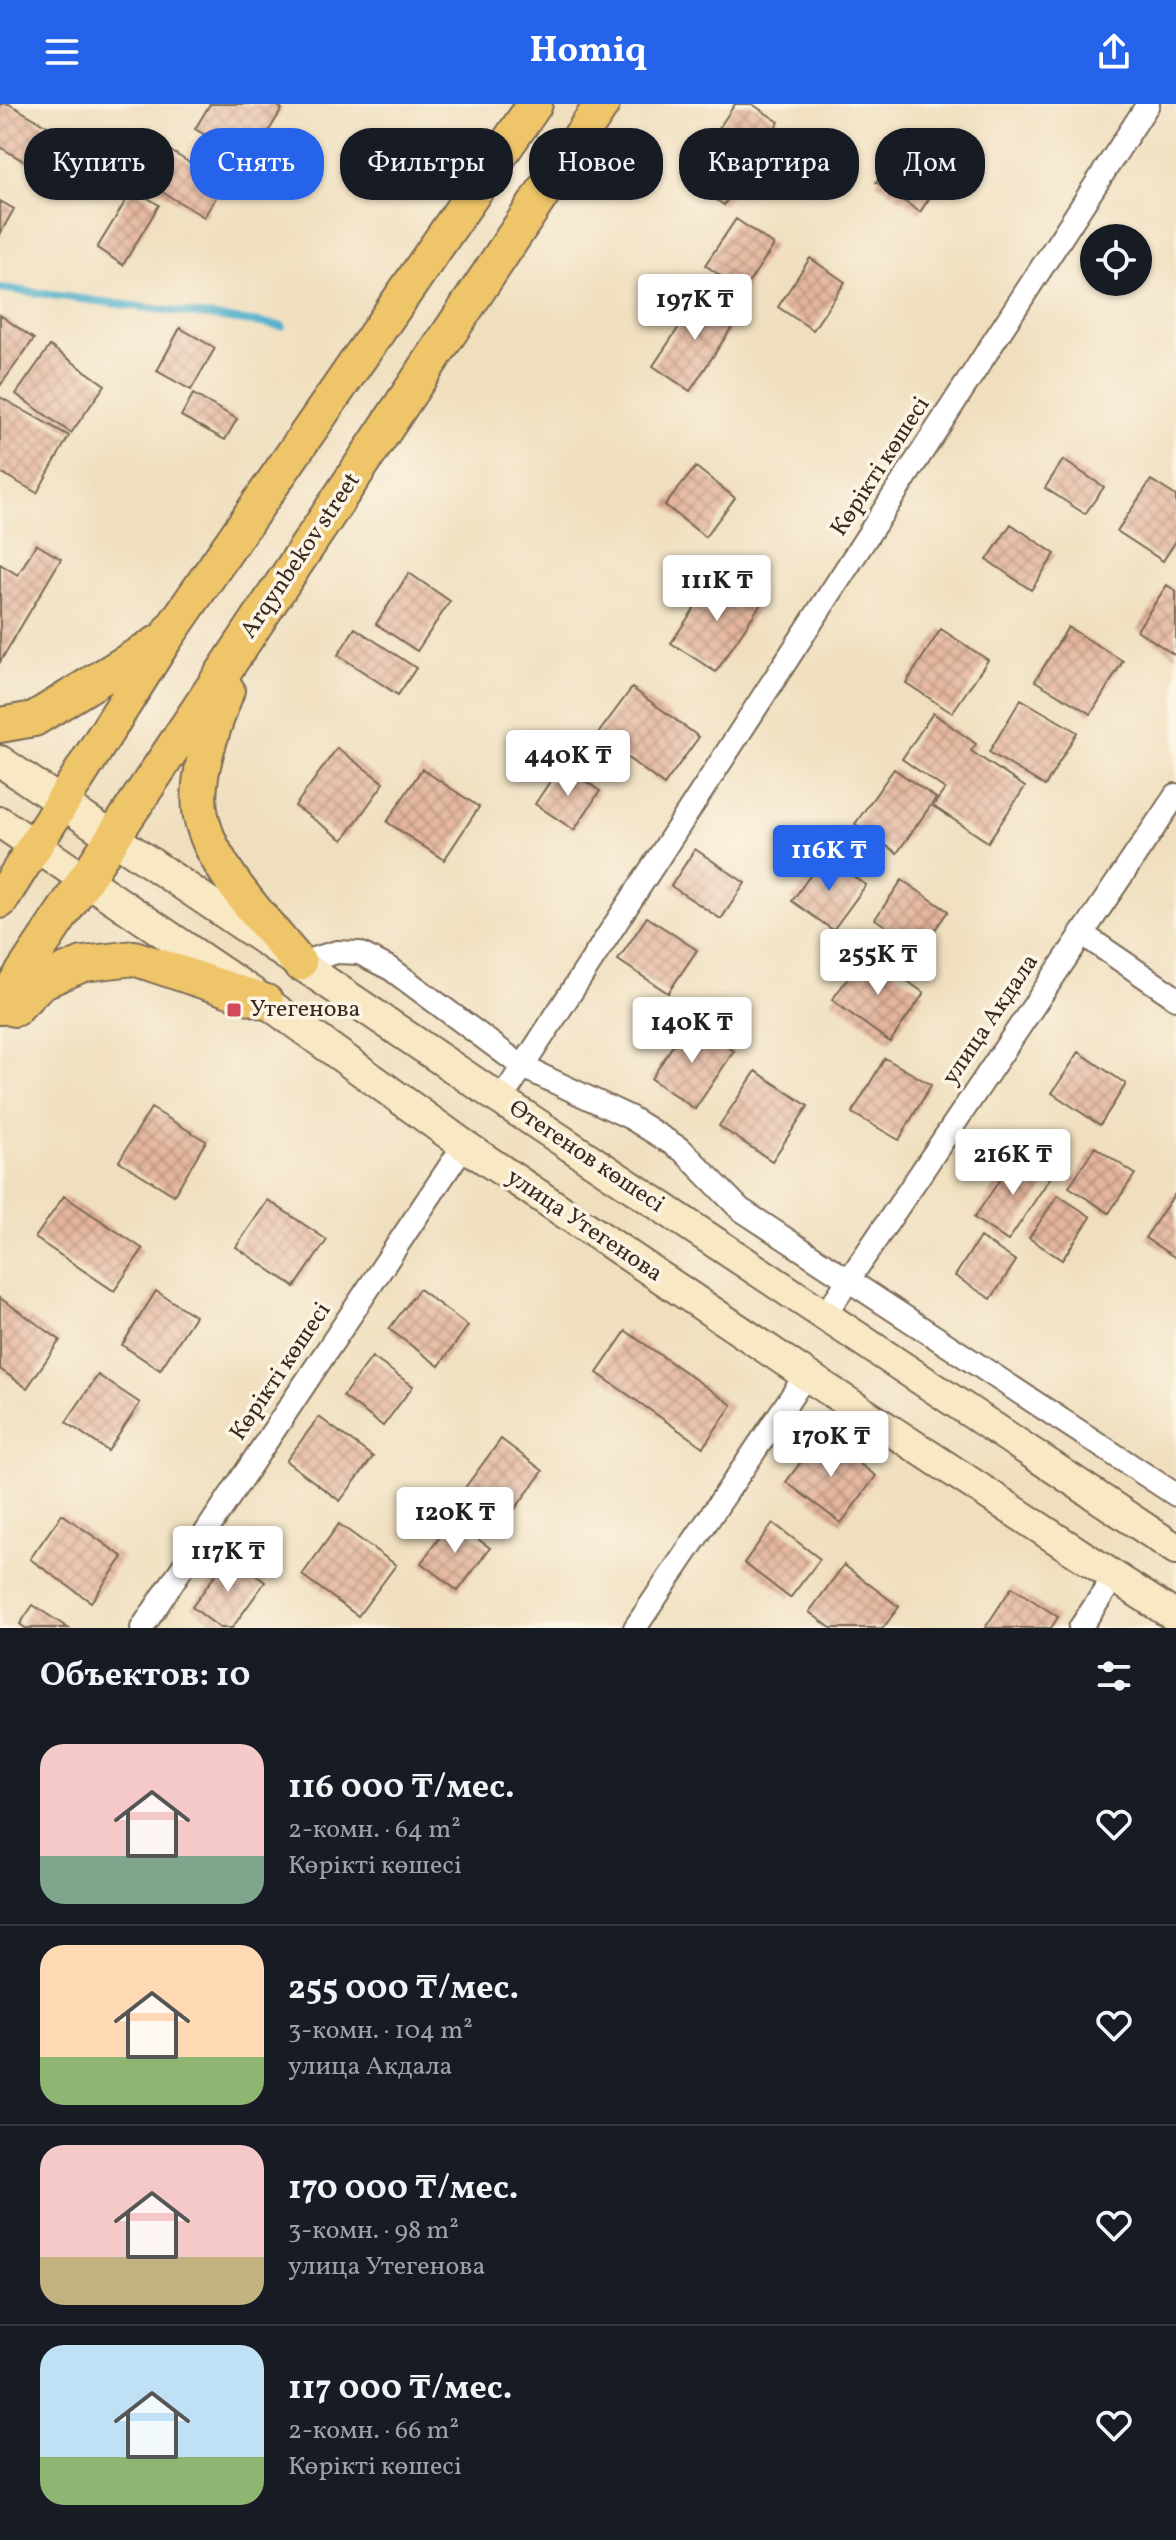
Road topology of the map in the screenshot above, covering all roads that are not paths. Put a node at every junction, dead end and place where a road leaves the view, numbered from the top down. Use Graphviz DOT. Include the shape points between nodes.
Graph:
graph roads {
  1 [pos="535,104"];
  2 [pos="602,104"];
  3 [pos="1148,104"];
  4 [pos="165,639"];
  5 [pos="244,642"];
  6 [pos="0,725"];
  7 [pos="0,761"];
  8 [pos="1176,795"];
  9 [pos="62,802"];
  10 [pos="0,822"];
  11 [pos="114,837"];
  12 [pos="36,846"];
  13 [pos="85,880"];
  14 [pos="0,901"];
  15 [pos="1081,933"];
  16 [pos="299,963"];
  17 [pos="1176,998"];
  18 [pos="266,1002"];
  19 [pos="0,1007"];
  20 [pos="0,1023"];
  21 [pos="523,1067"];
  22 [pos="501,1100"];
  23 [pos="464,1145"];
  24 [pos="849,1278"];
  25 [pos="825,1315"];
  26 [pos="806,1375"];
  27 [pos="1176,1495"];
  28 [pos="1176,1549"];
  29 [pos="1114,1577"];
  30 [pos="1176,1617"];
  31 [pos="142,1628"];
  32 [pos="635,1628"];
  33 [pos="1080,1628"];
  1 -- 4 [label="main road"];
  2 -- 5 [label="main road, Arqynbekov street"];
  3 -- 21 [label="street, Көрікті көшесі"];
  4 -- 6 [label="main road" via="34,719"];
  4 -- 9 [label="main road"];
  5 -- 11 [label="main road, Arqynbekov street"];
  5 -- 16 [label="main road" via="211,736 200,814 213,853"];
  7 -- 9 [label="main road, Өтегенов көшесі"];
  8 -- 15 [label="street, улица Акдала"];
  9 -- 11 [label="main road, Өтегенов көшесі"];
  9 -- 12 [label="main road"];
  10 -- 12 [label="main road, улица Утегенова"];
  11 -- 13 [label="main road, Arqynbekov street"];
  11 -- 16 [label="main road, Өтегенов көшесі"];
  12 -- 13 [label="main road, улица Утегенова"];
  12 -- 14 [label="main road"];
  13 -- 18 [label="main road, улица Утегенова"];
  13 -- 19 [label="main road, Arqynbekov street"];
  15 -- 17 [label="street"];
  15 -- 24 [label="street, улица Акдала"];
  16 -- 21 [label="street" via="337,952 359,953 391,969"];
  16 -- 22 [label="main road, Өтегенов көшесі"];
  18 -- 20 [label="main road" via="134,958 83,964 41,982"];
  18 -- 23 [label="main road, улица Утегенова"];
  21 -- 22 [label="street, Көрікті көшесі"];
  21 -- 24 [label="street" via="631,1118 682,1150 740,1209"];
  22 -- 25 [label="main road, Өтегенов көшесі"];
  23 -- 26 [label="main road, улица Утегенова"];
  23 -- 31 [label="street, Көрікті көшесі"];
  24 -- 25 [label="street, улица Акдала"];
  24 -- 27 [label="street"];
  25 -- 28 [label="main road, Өтегенов көшесі"];
  26 -- 29 [label="main road, улица Утегенова"];
  26 -- 32 [label="street"];
  29 -- 30 [label="main road, улица Утегенова"];
  29 -- 33 [label="street"];
}
